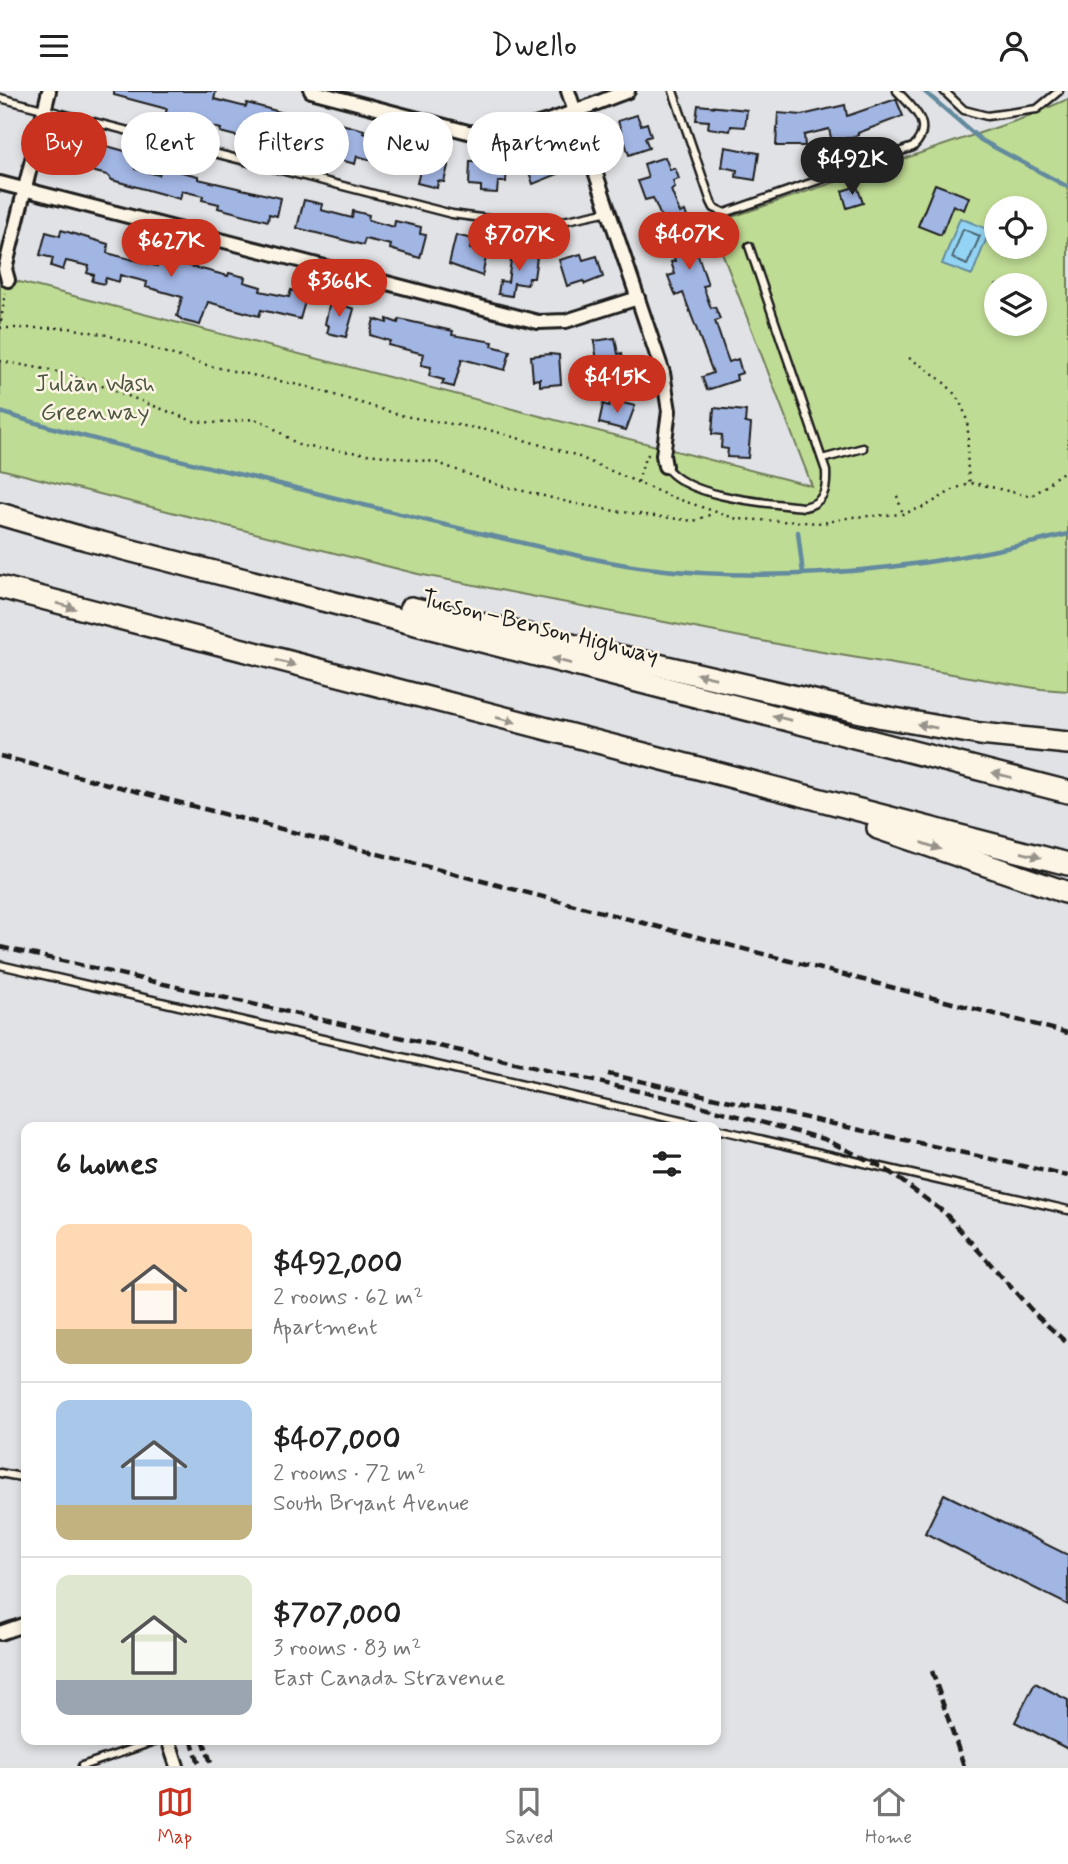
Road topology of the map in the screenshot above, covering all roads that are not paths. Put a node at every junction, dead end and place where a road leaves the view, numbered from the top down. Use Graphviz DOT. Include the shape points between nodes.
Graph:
graph roads {
  1 [pos="49,91"];
  2 [pos="311,91"];
  3 [pos="568,91"];
  4 [pos="628,91"];
  5 [pos="673,91"];
  6 [pos="897,91"];
  7 [pos="944,91"];
  8 [pos="1059,91"];
  9 [pos="0,98"];
  10 [pos="44,109"];
  11 [pos="574,110"];
  12 [pos="0,183"];
  13 [pos="22,189"];
  14 [pos="609,211"];
  15 [pos="749,246"];
  16 [pos="8,280"];
  17 [pos="638,298"];
  18 [pos="863,448"];
  19 [pos="822,459"];
  20 [pos="665,466"];
  21 [pos="0,514"];
  22 [pos="50,528"];
  23 [pos="0,587"];
  24 [pos="1068,743"];
  25 [pos="727,776"];
  26 [pos="1068,792"];
  27 [pos="1068,865"];
  28 [pos="1068,893"];
  29 [pos="0,965"];
  30 [pos="685,1122"];
  31 [pos="721,1130"];
  32 [pos="1068,1210"];
  33 [pos="0,1473"];
  34 [pos="21,1477"];
  35 [pos="21,1626"];
  36 [pos="0,1633"];
  37 [pos="143,1745"];
  38 [pos="170,1745"];
  39 [pos="82,1766"];
  40 [pos="177,1766"];
  1 -- 10 [label="street"];
  2 -- 11 [label="street" via="480,133 520,128"];
  3 -- 11 [label="street"];
  4 -- 11 [label="street"];
  5 -- 6 [label="lane" via="710,202 725,213 913,147 923,124"];
  7 -- 8 [label="lane" via="964,110 987,116 1037,109"];
  9 -- 10 [label="lane"];
  10 -- 13 [label="street"];
  10 -- 14 [label="lane" via="452,214 540,226"];
  11 -- 14 [label="street"];
  12 -- 13 [label="street"];
  13 -- 16 [label="street" via="5,269"];
  13 -- 17 [label="street" via="538,322 579,317"];
  14 -- 17 [label="street"];
  15 -- 19 [label="lane"];
  17 -- 20 [label="street" via="667,389"];
  18 -- 19 [label="lane"];
  19 -- 20 [label="lane" via="824,493 814,505 804,507 695,488 678,481"];
  21 -- 22 [label="highway, Tucson–Benson Highway"];
  24 -- 22 [label="highway, one-way" via="883,717"];
  26 -- 22 [label="highway, Tucson–Benson Highway, one-way"];
  23 -- 25 [label="highway, one-way"];
  25 -- 27 [label="highway, one-way"];
  25 -- 28 [label="highway, one-way"];
  29 -- 30 [label="lane"];
  31 -- 32 [label="lane"];
  33 -- 34 [label="lane"];
  35 -- 36 [label="street"];
  37 -- 39 [label="lane"];
  38 -- 40 [label="street"];
}
